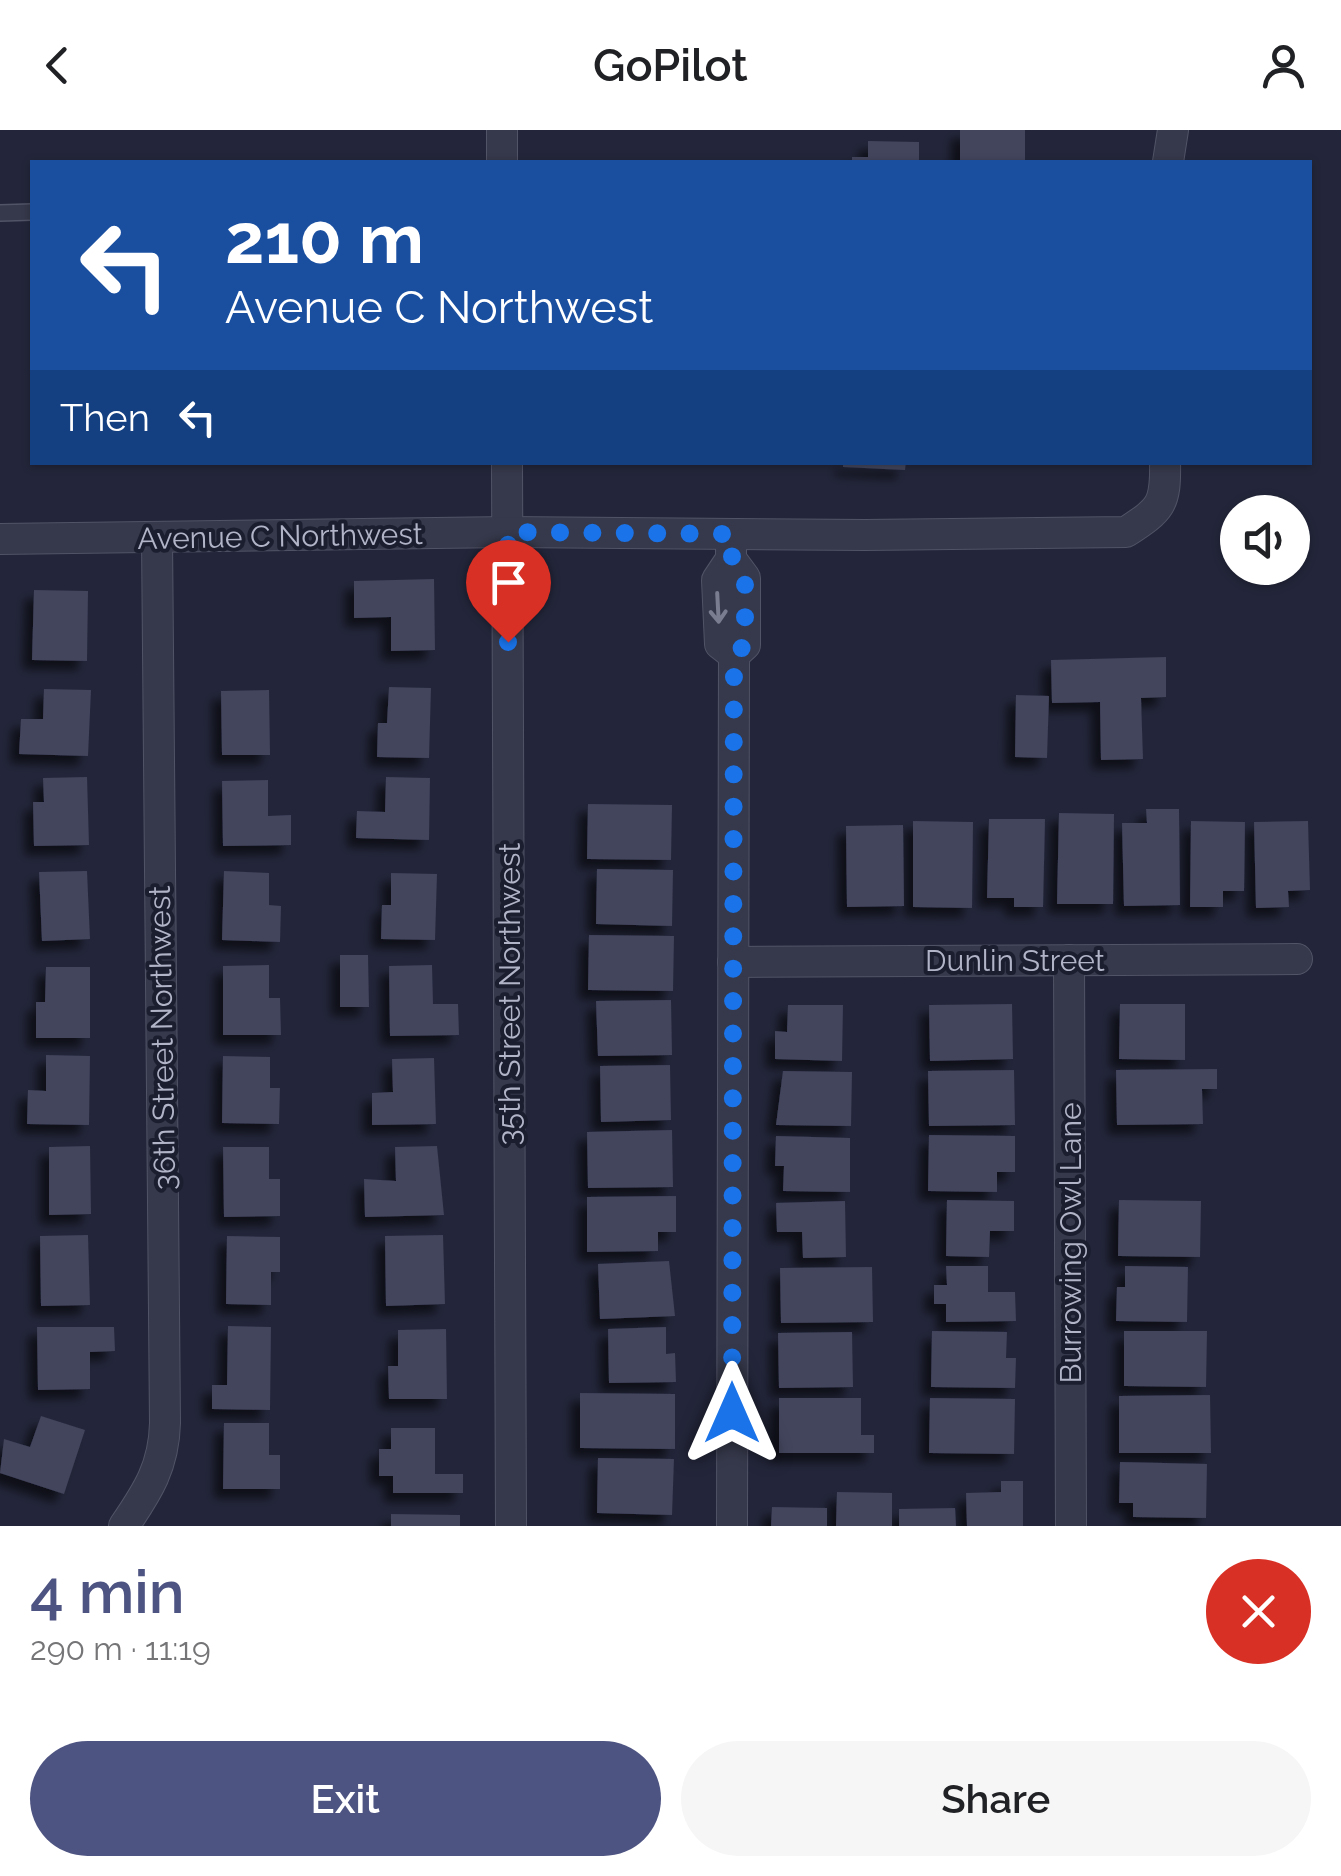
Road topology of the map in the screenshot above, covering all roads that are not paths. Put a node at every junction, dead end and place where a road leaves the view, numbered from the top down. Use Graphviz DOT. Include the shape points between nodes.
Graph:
graph roads {
  1 [pos="502,130"];
  2 [pos="1173,130"];
  3 [pos="502,160"];
  4 [pos="1168,160"];
  5 [pos="30,212"];
  6 [pos="0,213"];
  7 [pos="506,465"];
  8 [pos="1165,465"];
  9 [pos="508,532"];
  10 [pos="0,539"];
  11 [pos="157,539"];
  12 [pos="732,547"];
  13 [pos="1297,959"];
  14 [pos="1069,960"];
  15 [pos="733,962"];
  16 [pos="124,1526"];
  17 [pos="510,1526"];
  18 [pos="732,1526"];
  19 [pos="1070,1526"];
  1 -- 3 [label="street"];
  2 -- 4 [label="street"];
  5 -- 6 [label="lane"];
  7 -- 9 [label="street, 35th Street Northwest"];
  8 -- 12 [label="street, Avenue C Northwest" via="1166,495 1155,513 1126,532"];
  9 -- 11 [label="street, Avenue C Northwest"];
  9 -- 12 [label="street, Avenue C Northwest"];
  9 -- 17 [label="street, 35th Street Northwest"];
  10 -- 11 [label="street, Avenue C Northwest"];
  11 -- 16 [label="street, 36th Street Northwest" via="164,1458"];
  12 -- 15 [label="street" via="745,578 745,645 734,655"];
  13 -- 14 [label="street, Dunlin Street"];
  14 -- 15 [label="street, Dunlin Street"];
  14 -- 19 [label="street, Burrowing Owl Lane"];
  15 -- 18 [label="street"];
}
